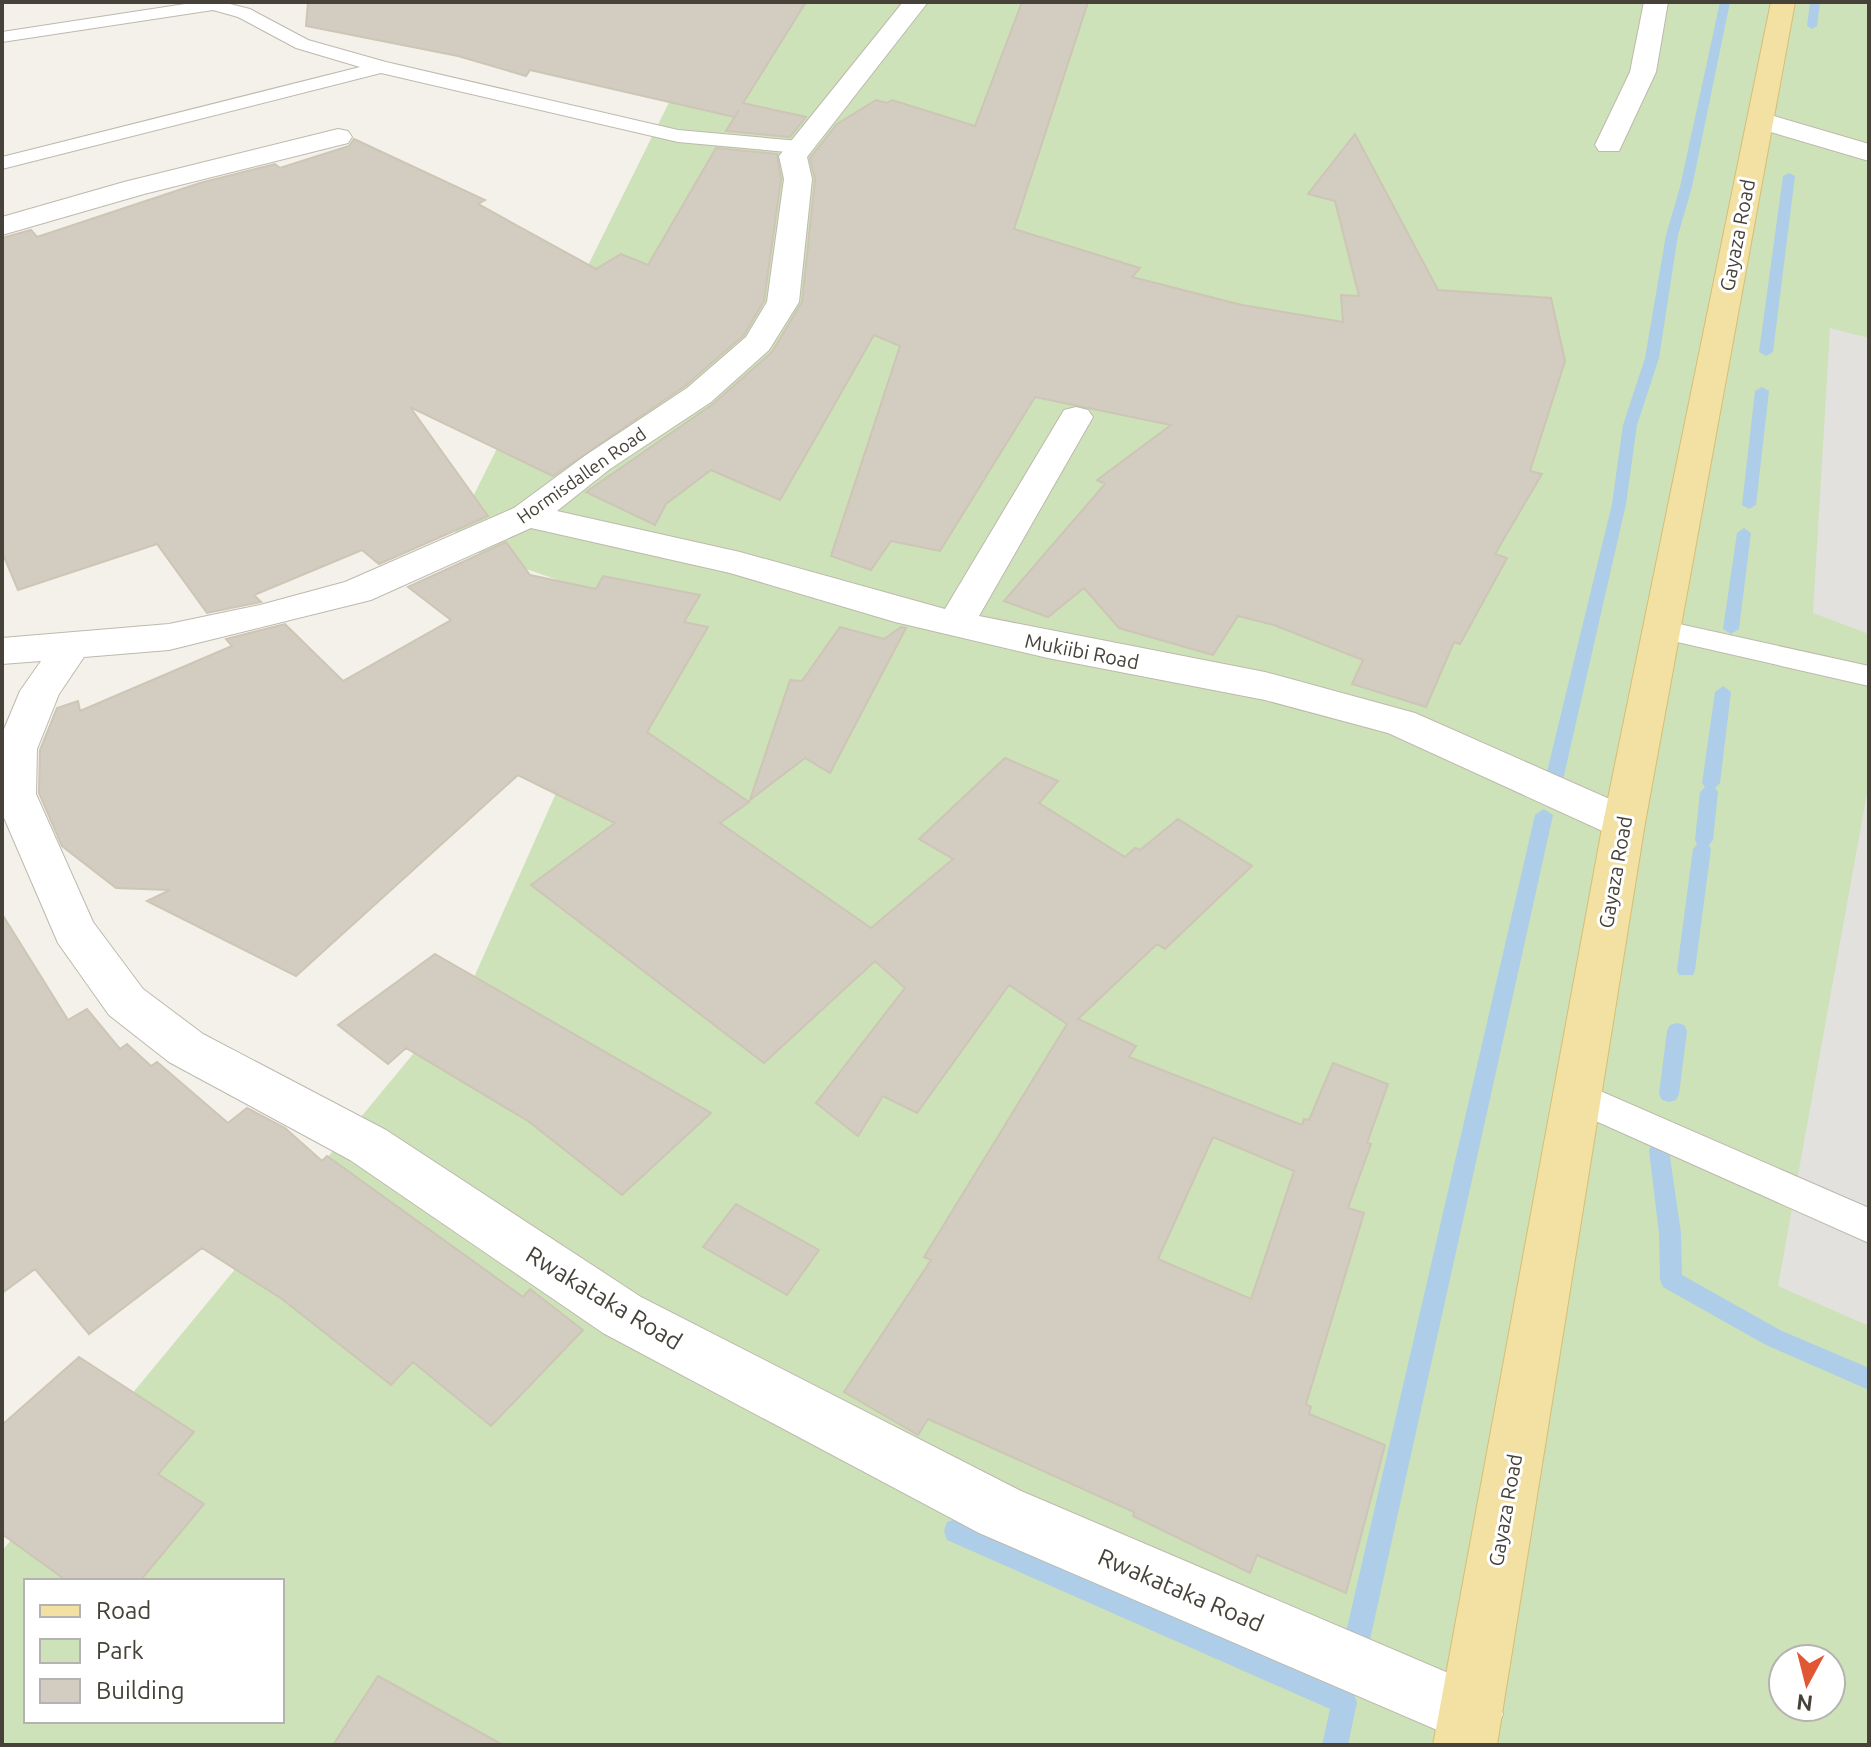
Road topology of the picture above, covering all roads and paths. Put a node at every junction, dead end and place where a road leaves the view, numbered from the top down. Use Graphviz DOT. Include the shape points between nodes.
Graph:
graph roads {
  1 [pos="916,2"];
  2 [pos="1656,2"];
  3 [pos="1783,2"];
  4 [pos="2,37"];
  5 [pos="381,67"];
  6 [pos="1760,120"];
  7 [pos="338,137"];
  8 [pos="1609,145"];
  9 [pos="799,147"];
  10 [pos="1869,153"];
  11 [pos="2,163"];
  12 [pos="2,226"];
  13 [pos="1076,417"];
  14 [pos="527,516"];
  15 [pos="955,624"];
  16 [pos="1661,629"];
  17 [pos="72,646"];
  18 [pos="2,651"];
  19 [pos="1869,676"];
  20 [pos="1624,823"];
  21 [pos="1575,1095"];
  22 [pos="1869,1226"];
  23 [pos="1468,1730"];
  1 -- 9 [label="street"];
  2 -- 8 [label="street" via="1643,72"];
  3 -- 6 [label="main road, Gayaza Road"];
  4 -- 5 [label="lane" via="213,5 244,13 302,44"];
  5 -- 9 [label="lane" via="678,136"];
  5 -- 11 [label="lane"];
  6 -- 10 [label="street"];
  6 -- 16 [label="main road, Gayaza Road"];
  7 -- 12 [label="street"];
  9 -- 14 [label="street, Hormisdallen Road" via="793,156 798,179 783,302 758,343 699,395"];
  13 -- 15 [label="street"];
  14 -- 15 [label="street, Mukiibi Road" via="740,564"];
  14 -- 17 [label="street, Hormisdallen Road" via="358,591 169,637"];
  15 -- 20 [label="street, Mukiibi Road" via="1265,686 1401,723"];
  16 -- 19 [label="lane"];
  16 -- 20 [label="main road, Gayaza Road"];
  17 -- 18 [label="street, Hormisdallen Road"];
  17 -- 23 [label="street, Rwakataka Road" via="40,691 16,749 15,794 74,931 126,1002 186,1048 368,1145 622,1315 986,1505"];
  20 -- 21 [label="main road, Gayaza Road"];
  21 -- 22 [label="lane"];
  21 -- 23 [label="main road, Gayaza Road"];
}
